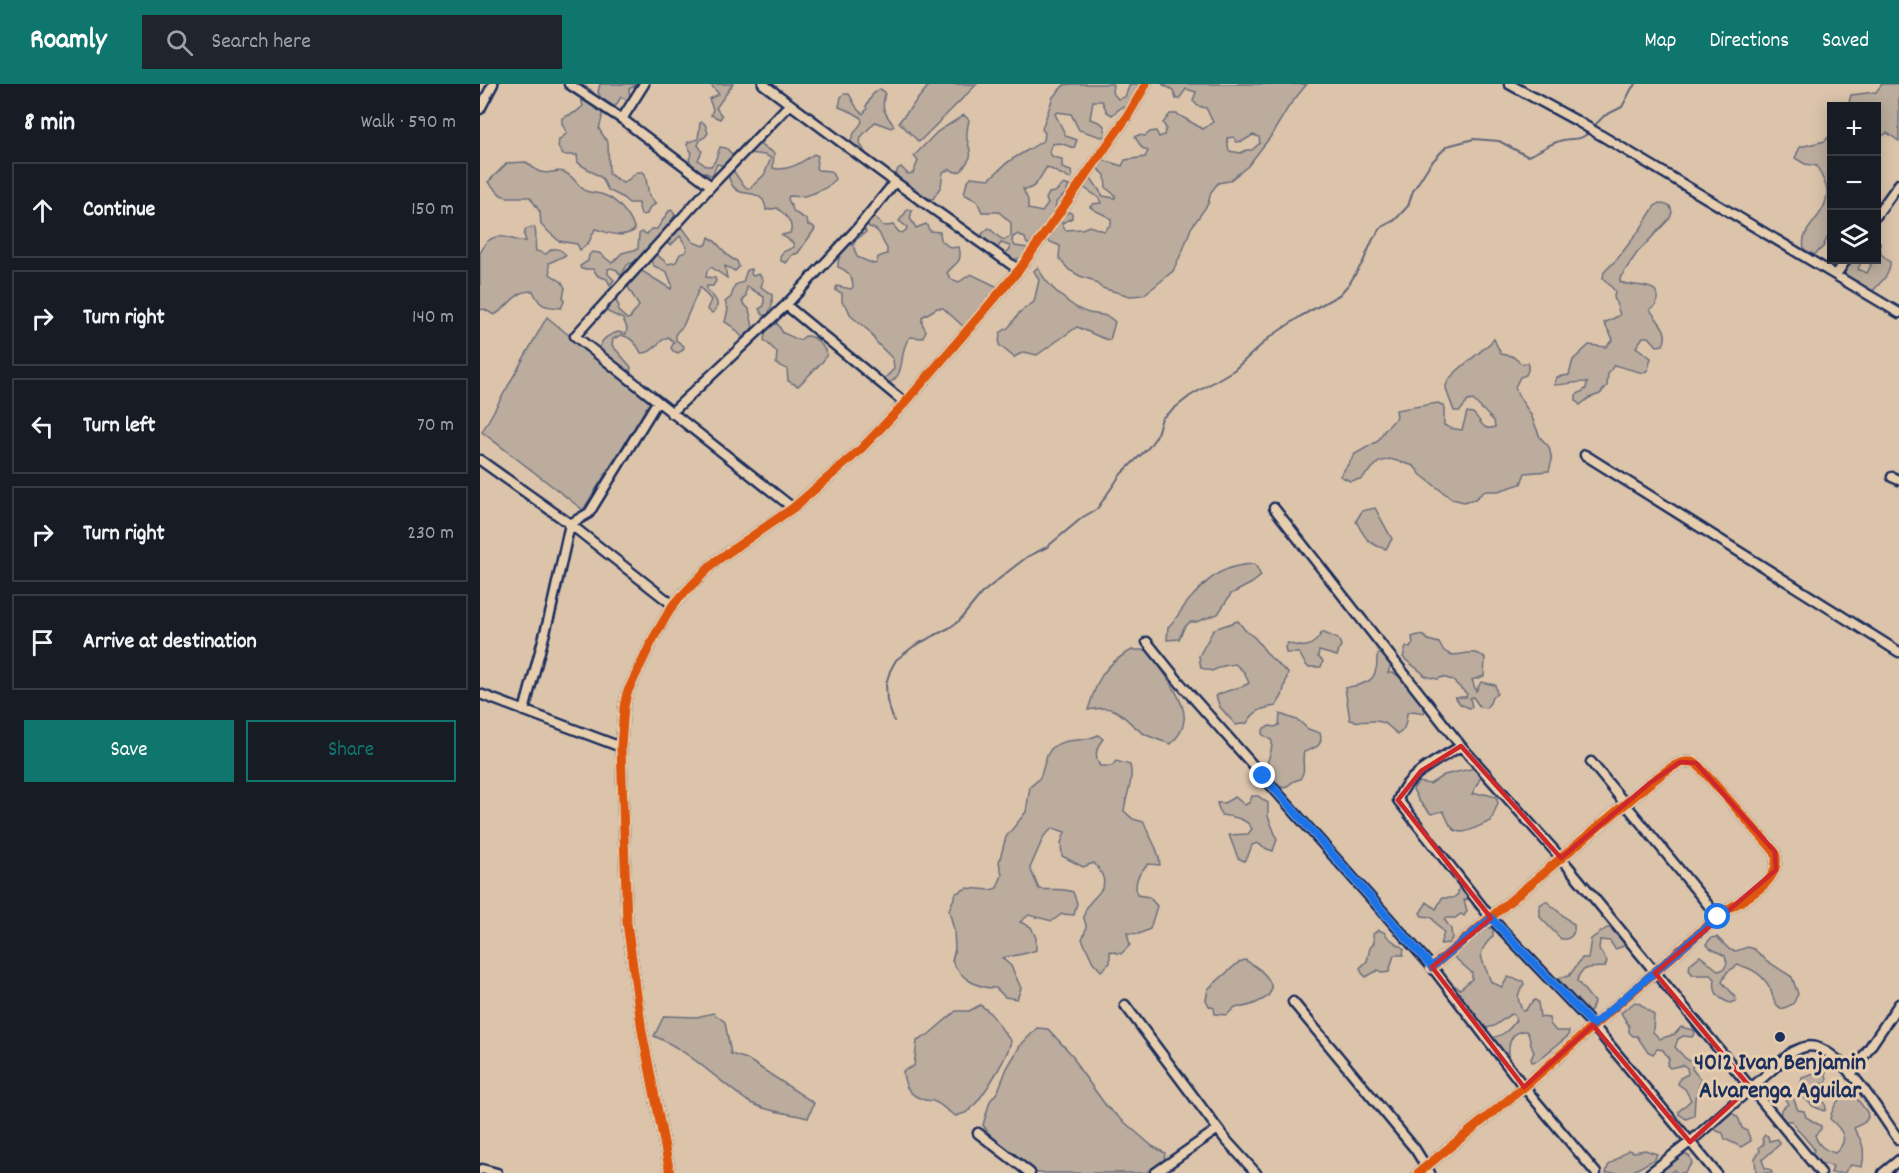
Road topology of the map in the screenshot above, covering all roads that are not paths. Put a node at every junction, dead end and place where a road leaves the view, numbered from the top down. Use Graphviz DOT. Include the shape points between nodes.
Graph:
graph roads {
  1 [pos="492,84"];
  2 [pos="569,84"];
  3 [pos="644,84"];
  4 [pos="763,84"];
  5 [pos="1146,84"];
  6 [pos="1509,84"];
  7 [pos="790,104"];
  8 [pos="480,109"];
  9 [pos="622,119"];
  10 [pos="895,182"];
  11 [pos="1899,184"];
  12 [pos="711,186"];
  13 [pos="1880,210"];
  14 [pos="1843,264"];
  15 [pos="1019,270"];
  16 [pos="1836,275"];
  17 [pos="786,304"];
  18 [pos="1899,313"];
  19 [pos="657,402"];
  20 [pos="905,403"];
  21 [pos="671,413"];
  22 [pos="1585,455"];
  23 [pos="480,460"];
  24 [pos="793,508"];
  25 [pos="1274,508"];
  26 [pos="570,524"];
  27 [pos="673,605"];
  28 [pos="1147,642"];
  29 [pos="1899,652"];
  30 [pos="480,694"];
  31 [pos="524,711"];
  32 [pos="1461,746"];
  33 [pos="621,747"];
  34 [pos="1591,762"];
  35 [pos="1626,804"];
  36 [pos="1561,858"];
  37 [pos="1718,917"];
  38 [pos="1491,918"];
  39 [pos="1432,967"];
  40 [pos="1655,973"];
  41 [pos="1293,1002"];
  42 [pos="1899,1004"];
  43 [pos="1125,1005"];
  44 [pos="1593,1025"];
  45 [pos="1851,1075"];
  46 [pos="1524,1087"];
  47 [pos="1750,1088"];
  48 [pos="1218,1129"];
  49 [pos="978,1133"];
  50 [pos="1899,1140"];
  51 [pos="1690,1142"];
  52 [pos="1899,1160"];
  53 [pos="480,1170"];
  54 [pos="1425,1171"];
  55 [pos="496,1173"];
  56 [pos="670,1173"];
  57 [pos="1030,1173"];
  58 [pos="1155,1173"];
  59 [pos="1256,1173"];
  60 [pos="1596,1173"];
  61 [pos="1650,1173"];
  62 [pos="1716,1173"];
  63 [pos="1821,1173"];
  64 [pos="1883,1173"];
  1 -- 8 [label="street"];
  2 -- 9 [label="street"];
  3 -- 9 [label="street"];
  4 -- 7 [label="street"];
  5 -- 15 [label="street"];
  6 -- 16 [label="street"];
  7 -- 10 [label="street"];
  7 -- 12 [label="street"];
  9 -- 12 [label="street"];
  10 -- 15 [label="street"];
  10 -- 17 [label="street"];
  11 -- 13 [label="street"];
  12 -- 19 [label="street" via="575,336"];
  14 -- 16 [label="street"];
  15 -- 20 [label="street"];
  16 -- 18 [label="street"];
  17 -- 20 [label="street"];
  17 -- 21 [label="street"];
  19 -- 21 [label="street"];
  19 -- 26 [label="street" via="589,513"];
  20 -- 24 [label="street" via="859,451"];
  21 -- 24 [label="street"];
  22 -- 29 [label="street"];
  23 -- 26 [label="street"];
  24 -- 27 [label="street" via="716,561"];
  25 -- 32 [label="street"];
  26 -- 27 [label="street"];
  26 -- 31 [label="street"];
  27 -- 33 [label="street" via="627,693"];
  28 -- 39 [label="street"];
  30 -- 31 [label="street"];
  31 -- 33 [label="street"];
  32 -- 36 [label="street"];
  32 -- 38 [label="street" via="1421,771 1398,800"];
  33 -- 56 [label="street" via="627,923 642,1031"];
  34 -- 35 [label="street"];
  35 -- 36 [label="street"];
  35 -- 37 [label="street"];
  35 -- 37 [label="street" via="1680,762 1691,761 1775,852 1778,861 1772,878"];
  36 -- 38 [label="street"];
  36 -- 40 [label="street"];
  37 -- 40 [label="street"];
  38 -- 39 [label="street"];
  38 -- 44 [label="street"];
  39 -- 46 [label="street"];
  40 -- 44 [label="street"];
  40 -- 47 [label="street"];
  41 -- 54 [label="street" via="1415,1149"];
  42 -- 45 [label="street"];
  43 -- 48 [label="street"];
  44 -- 46 [label="street"];
  44 -- 51 [label="street"];
  45 -- 47 [label="street" via="1830,1055 1805,1046"];
  45 -- 50 [label="street"];
  46 -- 54 [label="street"];
  46 -- 60 [label="street"];
  47 -- 51 [label="street"];
  47 -- 63 [label="street"];
  48 -- 58 [label="street"];
  48 -- 59 [label="street"];
  49 -- 57 [label="street"];
  51 -- 61 [label="street"];
  51 -- 62 [label="street"];
  52 -- 64 [label="street"];
  53 -- 55 [label="street"];
}
